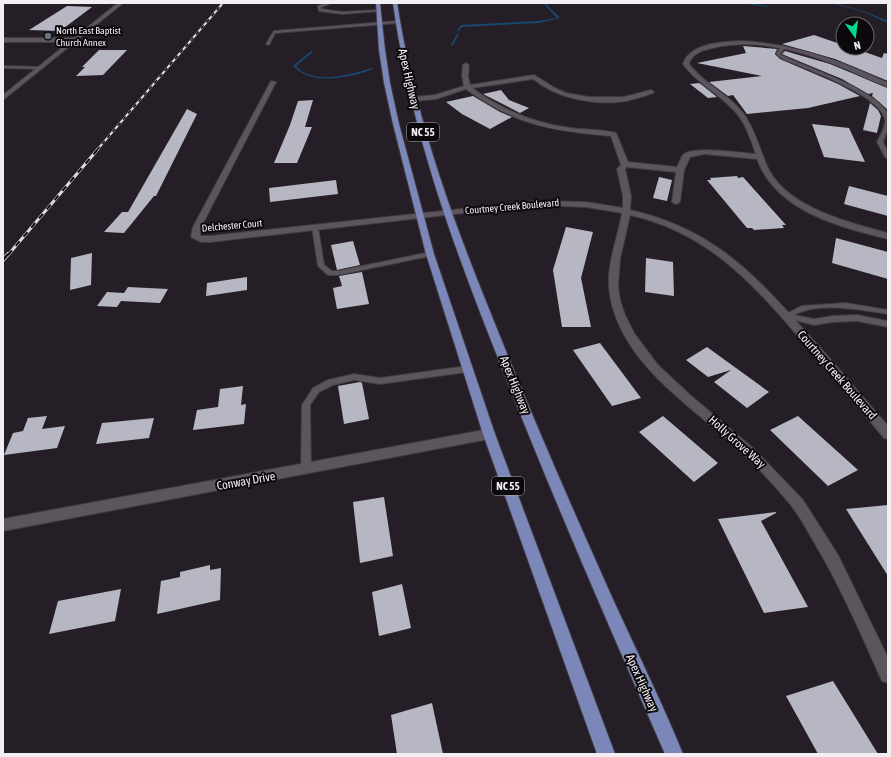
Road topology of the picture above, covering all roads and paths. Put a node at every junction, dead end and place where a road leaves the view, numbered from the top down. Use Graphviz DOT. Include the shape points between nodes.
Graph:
graph roads {
  1 [pos="121,3"];
  2 [pos="330,3"];
  3 [pos="378,3"];
  4 [pos="395,3"];
  5 [pos="378,12"];
  6 [pos="397,22"];
  7 [pos="379,23"];
  8 [pos="3,40"];
  9 [pos="76,40"];
  10 [pos="268,44"];
  11 [pos="784,47"];
  12 [pos="466,65"];
  13 [pos="3,68"];
  14 [pos="41,68"];
  15 [pos="534,69"];
  16 [pos="534,77"];
  17 [pos="273,82"];
  18 [pos="888,85"];
  19 [pos="467,88"];
  20 [pos="651,92"];
  21 [pos="4,97"];
  22 [pos="414,99"];
  23 [pos="761,157"];
  24 [pos="888,157"];
  25 [pos="625,165"];
  26 [pos="680,170"];
  27 [pos="676,202"];
  28 [pos="448,211"];
  29 [pos="627,212"];
  30 [pos="420,214"];
  31 [pos="315,227"];
  32 [pos="888,236"];
  33 [pos="430,254"];
  34 [pos="888,312"];
  35 [pos="787,316"];
  36 [pos="888,324"];
  37 [pos="467,369"];
  38 [pos="489,434"];
  39 [pos="888,434"];
  40 [pos="306,470"];
  41 [pos="3,525"];
  42 [pos="888,675"];
  43 [pos="606,754"];
  44 [pos="674,754"];
  1 -- 9 [label="street"];
  2 -- 5 [label="lane" via="319,6 320,10 343,13"];
  3 -- 5 [label="main road, Apex Highway / NC 55"];
  4 -- 6 [label="main road, Apex Highway / NC 55"];
  5 -- 7 [label="main road, Apex Highway / NC 55"];
  6 -- 7 [label="lane"];
  6 -- 22 [label="main road, Apex Highway / NC 55"];
  7 -- 10 [label="lane" via="274,32"];
  7 -- 30 [label="main road, Apex Highway / NC 55" via="388,90"];
  8 -- 9 [label="street"];
  9 -- 14 [label="street"];
  11 -- 18 [label="street" via="811,54"];
  11 -- 23 [label="street" via="748,43 711,46 695,51 687,58 686,64 691,72 740,113 754,135"];
  11 -- 24 [label="lane" via="778,54 782,57 858,90 881,108 887,118 880,142"];
  12 -- 19 [label="street"];
  13 -- 14 [label="lane"];
  14 -- 21 [label="street"];
  15 -- 16 [label="street"];
  16 -- 19 [label="street"];
  16 -- 20 [label="street" via="548,88 576,97 624,99"];
  17 -- 31 [label="street, Delchester Court" via="197,227 196,237 210,239"];
  19 -- 22 [label="street" via="436,97"];
  19 -- 25 [label="street" via="501,110 544,126 614,134"];
  22 -- 28 [label="main road, Apex Highway / NC 55"];
  23 -- 26 [label="street" via="716,152 695,153 687,155"];
  23 -- 32 [label="street" via="767,173 776,184 801,204 841,222"];
  25 -- 26 [label="street"];
  25 -- 29 [label="street" via="622,169"];
  26 -- 27 [label="street"];
  28 -- 29 [label="street, Courtney Creek Boulevard" via="535,202 564,202 594,204"];
  28 -- 30 [label="street, Courtney Creek Boulevard"];
  28 -- 44 [label="main road, Apex Highway / NC 55" via="486,313 567,511"];
  29 -- 35 [label="street, Courtney Creek Boulevard" via="677,228 715,249 743,270"];
  29 -- 42 [label="street, Holly Grove Way" via="615,260 613,287 619,314 631,338 646,360 671,386 734,437 766,467 795,501 821,539 844,580"];
  30 -- 31 [label="street, Delchester Court"];
  30 -- 33 [label="main road, Apex Highway / NC 55"];
  31 -- 33 [label="lane" via="321,266 330,273"];
  33 -- 37 [label="main road, Apex Highway / NC 55"];
  34 -- 35 [label="lane" via="846,305 801,308"];
  35 -- 36 [label="lane, Courtney Creek Boulevard" via="814,322 857,318"];
  35 -- 39 [label="street, Courtney Creek Boulevard"];
  37 -- 38 [label="main road, Apex Highway / NC 55"];
  37 -- 40 [label="lane" via="380,381 354,377 331,382 316,390 306,405"];
  38 -- 40 [label="street, Conway Drive"];
  38 -- 43 [label="main road, Apex Highway / NC 55"];
  40 -- 41 [label="street, Conway Drive"];
}
